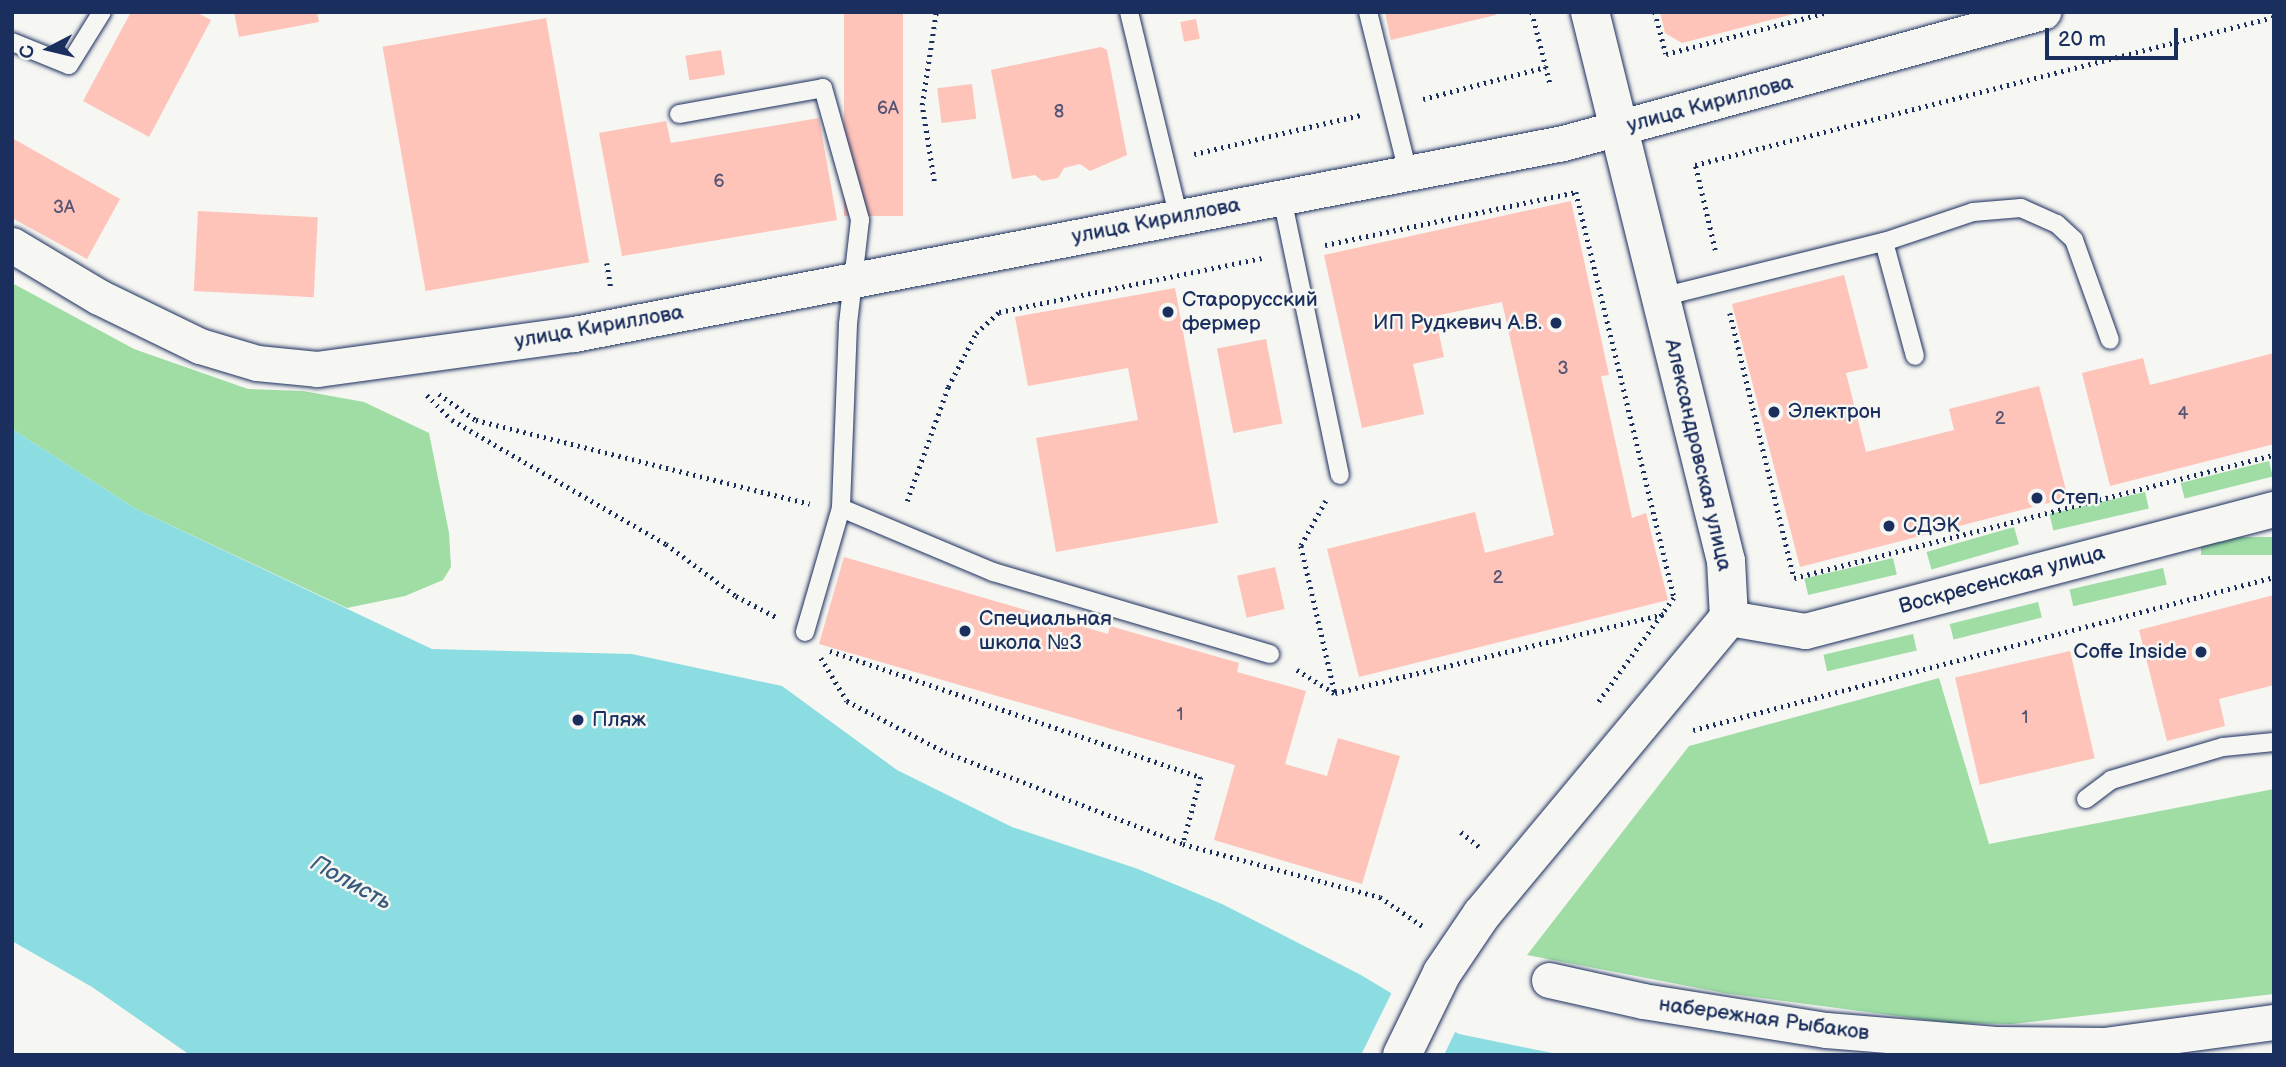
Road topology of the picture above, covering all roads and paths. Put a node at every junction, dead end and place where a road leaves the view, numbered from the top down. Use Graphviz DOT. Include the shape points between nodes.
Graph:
graph roads {
  1 [pos="103,12"];
  2 [pos="936,12"];
  3 [pos="1129,12"];
  4 [pos="1368,12"];
  5 [pos="1532,12"];
  6 [pos="1590,12"];
  7 [pos="1655,12"];
  8 [pos="1828,12"];
  9 [pos="2043,12"];
  10 [pos="2274,17"];
  11 [pos="12,42"];
  12 [pos="1546,67"];
  13 [pos="1550,83"];
  14 [pos="1392,107"];
  15 [pos="679,114"];
  16 [pos="1619,128"];
  17 [pos="1166,160"];
  18 [pos="1408,173"];
  19 [pos="934,181"];
  20 [pos="1576,192"];
  21 [pos="1282,198"];
  22 [pos="1178,215"];
  23 [pos="1884,242"];
  24 [pos="12,245"];
  25 [pos="856,280"];
  26 [pos="1723,282"];
  27 [pos="1661,298"];
  28 [pos="999,312"];
  29 [pos="2110,340"];
  30 [pos="1915,356"];
  31 [pos="393,360"];
  32 [pos="2274,456"];
  33 [pos="1340,475"];
  34 [pos="841,508"];
  35 [pos="2274,509"];
  36 [pos="898,532"];
  37 [pos="2274,577"];
  38 [pos="1664,614"];
  39 [pos="1729,618"];
  40 [pos="805,632"];
  41 [pos="1270,654"];
  42 [pos="1335,693"];
  43 [pos="1592,712"];
  44 [pos="1688,732"];
  45 [pos="2274,742"];
  46 [pos="2086,799"];
  47 [pos="1461,832"];
  48 [pos="1479,847"];
  49 [pos="1418,924"];
  50 [pos="1549,980"];
  51 [pos="2274,1022"];
  52 [pos="1402,1055"];
  1 -- 11 [label="lane" via="69,65"];
  2 -- 19 [label="path" via="922,105"];
  3 -- 17 [label="lane"];
  4 -- 14 [label="lane"];
  5 -- 12 [label="path"];
  6 -- 16 [label="street, Александровская улица"];
  7 -- 8 [label="path" via="1666,54"];
  9 -- 16 [label="street, улица Кириллова"];
  10 -- 26 [label="path" via="1695,165"];
  12 -- 13 [label="path"];
  12 -- 14 [label="path"];
  14 -- 17 [label="path"];
  14 -- 18 [label="lane"];
  15 -- 25 [label="lane" via="823,88 860,220"];
  16 -- 18 [label="street, улица Кириллова"];
  16 -- 27 [label="street, Александровская улица"];
  17 -- 22 [label="lane"];
  18 -- 21 [label="street, улица Кириллова"];
  20 -- 38 [label="path" via="1670,573 1674,598"];
  21 -- 22 [label="street, улица Кириллова"];
  21 -- 33 [label="lane"];
  22 -- 25 [label="street, улица Кириллова"];
  23 -- 26 [label="lane"];
  23 -- 29 [label="lane" via="1973,212 2021,208 2057,224 2074,240"];
  23 -- 30 [label="lane"];
  24 -- 31 [label="street, улица Кириллова" via="99,297 200,346 257,363 317,369"];
  25 -- 31 [label="street, улица Кириллова" via="573,334"];
  25 -- 34 [label="lane" via="848,324"];
  26 -- 27 [label="lane"];
  26 -- 32 [label="path" via="1794,578"];
  27 -- 39 [label="street, Александровская улица" via="1726,561"];
  28 -- 36 [label="path" via="976,333 948,387 915,471"];
  31 -- 34 [label="path" via="475,420"];
  33 -- 42 [label="path" via="1301,546"];
  34 -- 36 [label="lane"];
  34 -- 40 [label="lane"];
  35 -- 39 [label="street, Воскресенская улица" via="1805,631"];
  36 -- 41 [label="lane" via="993,572"];
  37 -- 44 [label="path"];
  38 -- 42 [label="path"];
  38 -- 43 [label="path"];
  39 -- 52 [label="street" via="1482,914 1442,973"];
  40 -- 49 [label="path" via="820,647 1201,777 1183,844 1380,897"];
  41 -- 42 [label="path"];
  45 -- 46 [label="lane" via="2223,747 2124,776"];
  47 -- 48 [label="path"];
  50 -- 51 [label="street, набережная Рыбаков" via="1632,999 1814,1028 1998,1044 2104,1045"];
}
